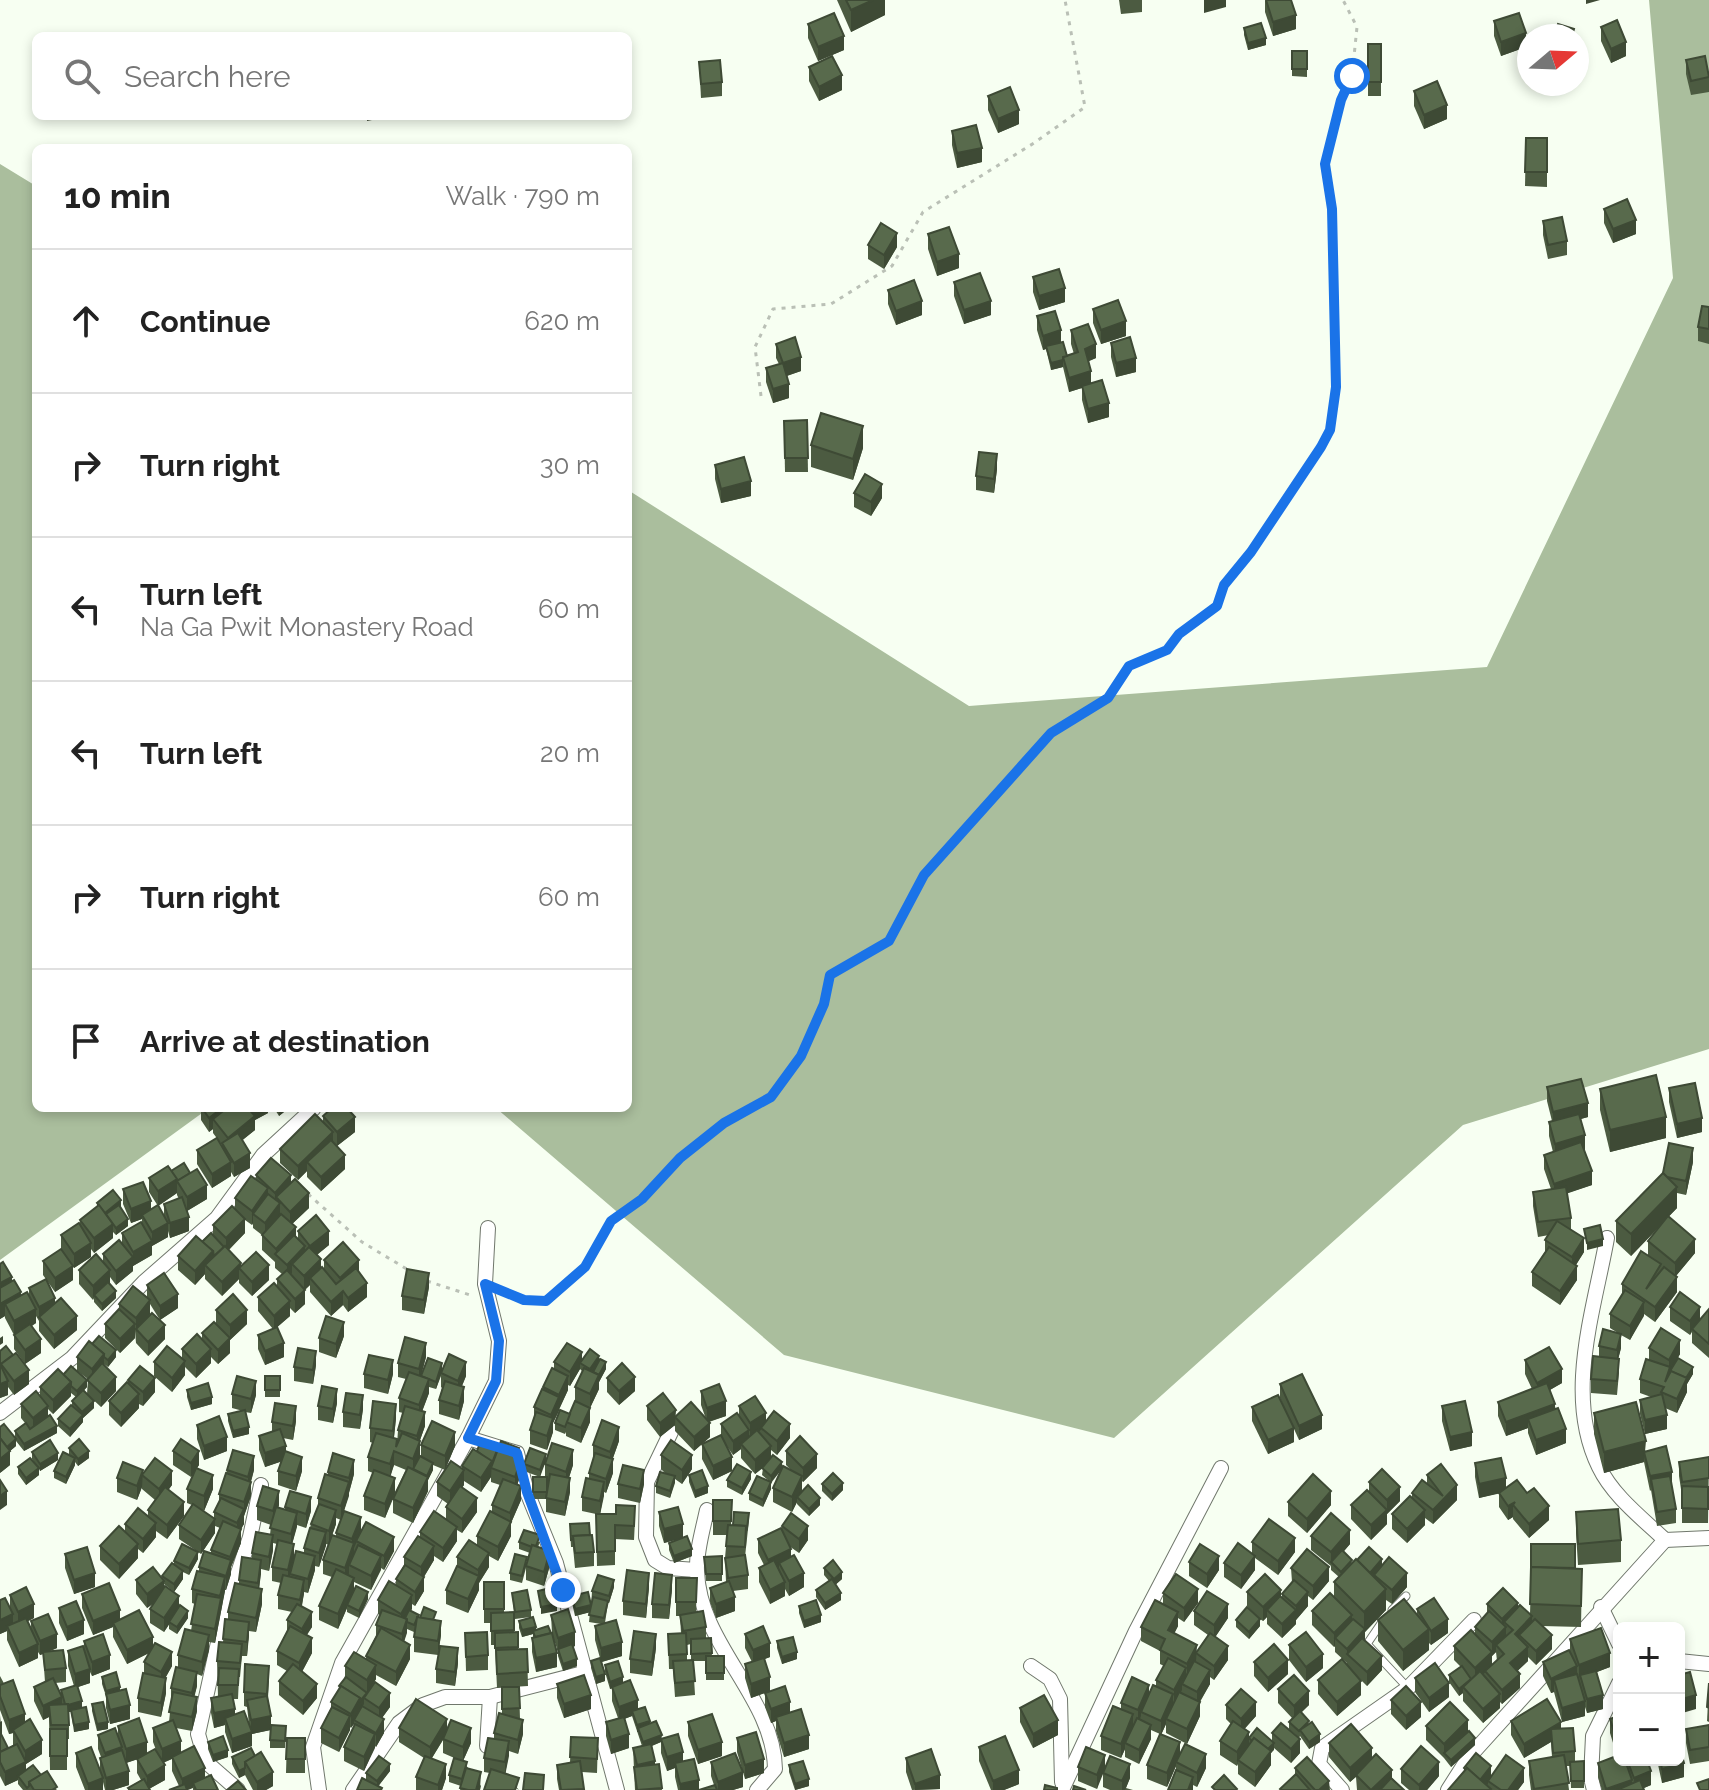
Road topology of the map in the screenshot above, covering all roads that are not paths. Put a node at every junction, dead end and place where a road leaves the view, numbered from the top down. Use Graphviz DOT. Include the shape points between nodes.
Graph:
graph roads {
  1 [pos="310,1112"];
  2 [pos="488,1228"];
  3 [pos="1607,1238"];
  4 [pos="0,1413"];
  5 [pos="671,1432"];
  6 [pos="468,1438"];
  7 [pos="1221,1468"];
  8 [pos="261,1485"];
  9 [pos="707,1510"];
  10 [pos="1709,1538"];
  11 [pos="1665,1540"];
  12 [pos="696,1570"];
  13 [pos="1406,1596"];
  14 [pos="1601,1607"];
  15 [pos="1474,1620"];
  16 [pos="1613,1632"];
  17 [pos="1685,1662"];
  18 [pos="1709,1664"];
  19 [pos="1031,1666"];
  20 [pos="587,1672"];
  21 [pos="1408,1688"];
  22 [pos="1614,1694"];
  23 [pos="490,1697"];
  24 [pos="487,1746"];
  25 [pos="238,1790"];
  26 [pos="319,1790"];
  27 [pos="353,1790"];
  28 [pos="617,1790"];
  29 [pos="757,1790"];
  30 [pos="1061,1790"];
  31 [pos="1342,1790"];
  32 [pos="1448,1790"];
  33 [pos="1594,1790"];
  1 -- 4 [label="street" via="263,1155 217,1218 144,1282 72,1358"];
  2 -- 6 [label="street" via="485,1284 499,1341 496,1381"];
  3 -- 11 [label="street" via="1582,1376 1582,1410 1599,1468 1625,1503"];
  5 -- 12 [label="street" via="647,1482 646,1537 655,1560 668,1568"];
  6 -- 20 [label="street" via="517,1453"];
  6 -- 26 [label="street" via="342,1663 313,1747"];
  7 -- 30 [label="street"];
  8 -- 25 [label="street" via="208,1678 198,1734 206,1762"];
  9 -- 12 [label="street"];
  10 -- 11 [label="street"];
  11 -- 14 [label="street"];
  12 -- 29 [label="street" via="714,1635 774,1745 775,1769"];
  13 -- 21 [label="lane" via="1367,1644"];
  14 -- 16 [label="street"];
  14 -- 32 [label="street" via="1469,1757"];
  15 -- 21 [label="street"];
  17 -- 18 [label="street"];
  19 -- 30 [label="street" via="1050,1679 1060,1699"];
  20 -- 23 [label="street"];
  20 -- 28 [label="street"];
  21 -- 31 [label="street" via="1322,1748 1319,1764"];
  22 -- 33 [label="street" via="1593,1736"];
  23 -- 24 [label="street"];
  23 -- 27 [label="street" via="445,1697 423,1705 399,1723"];
}
